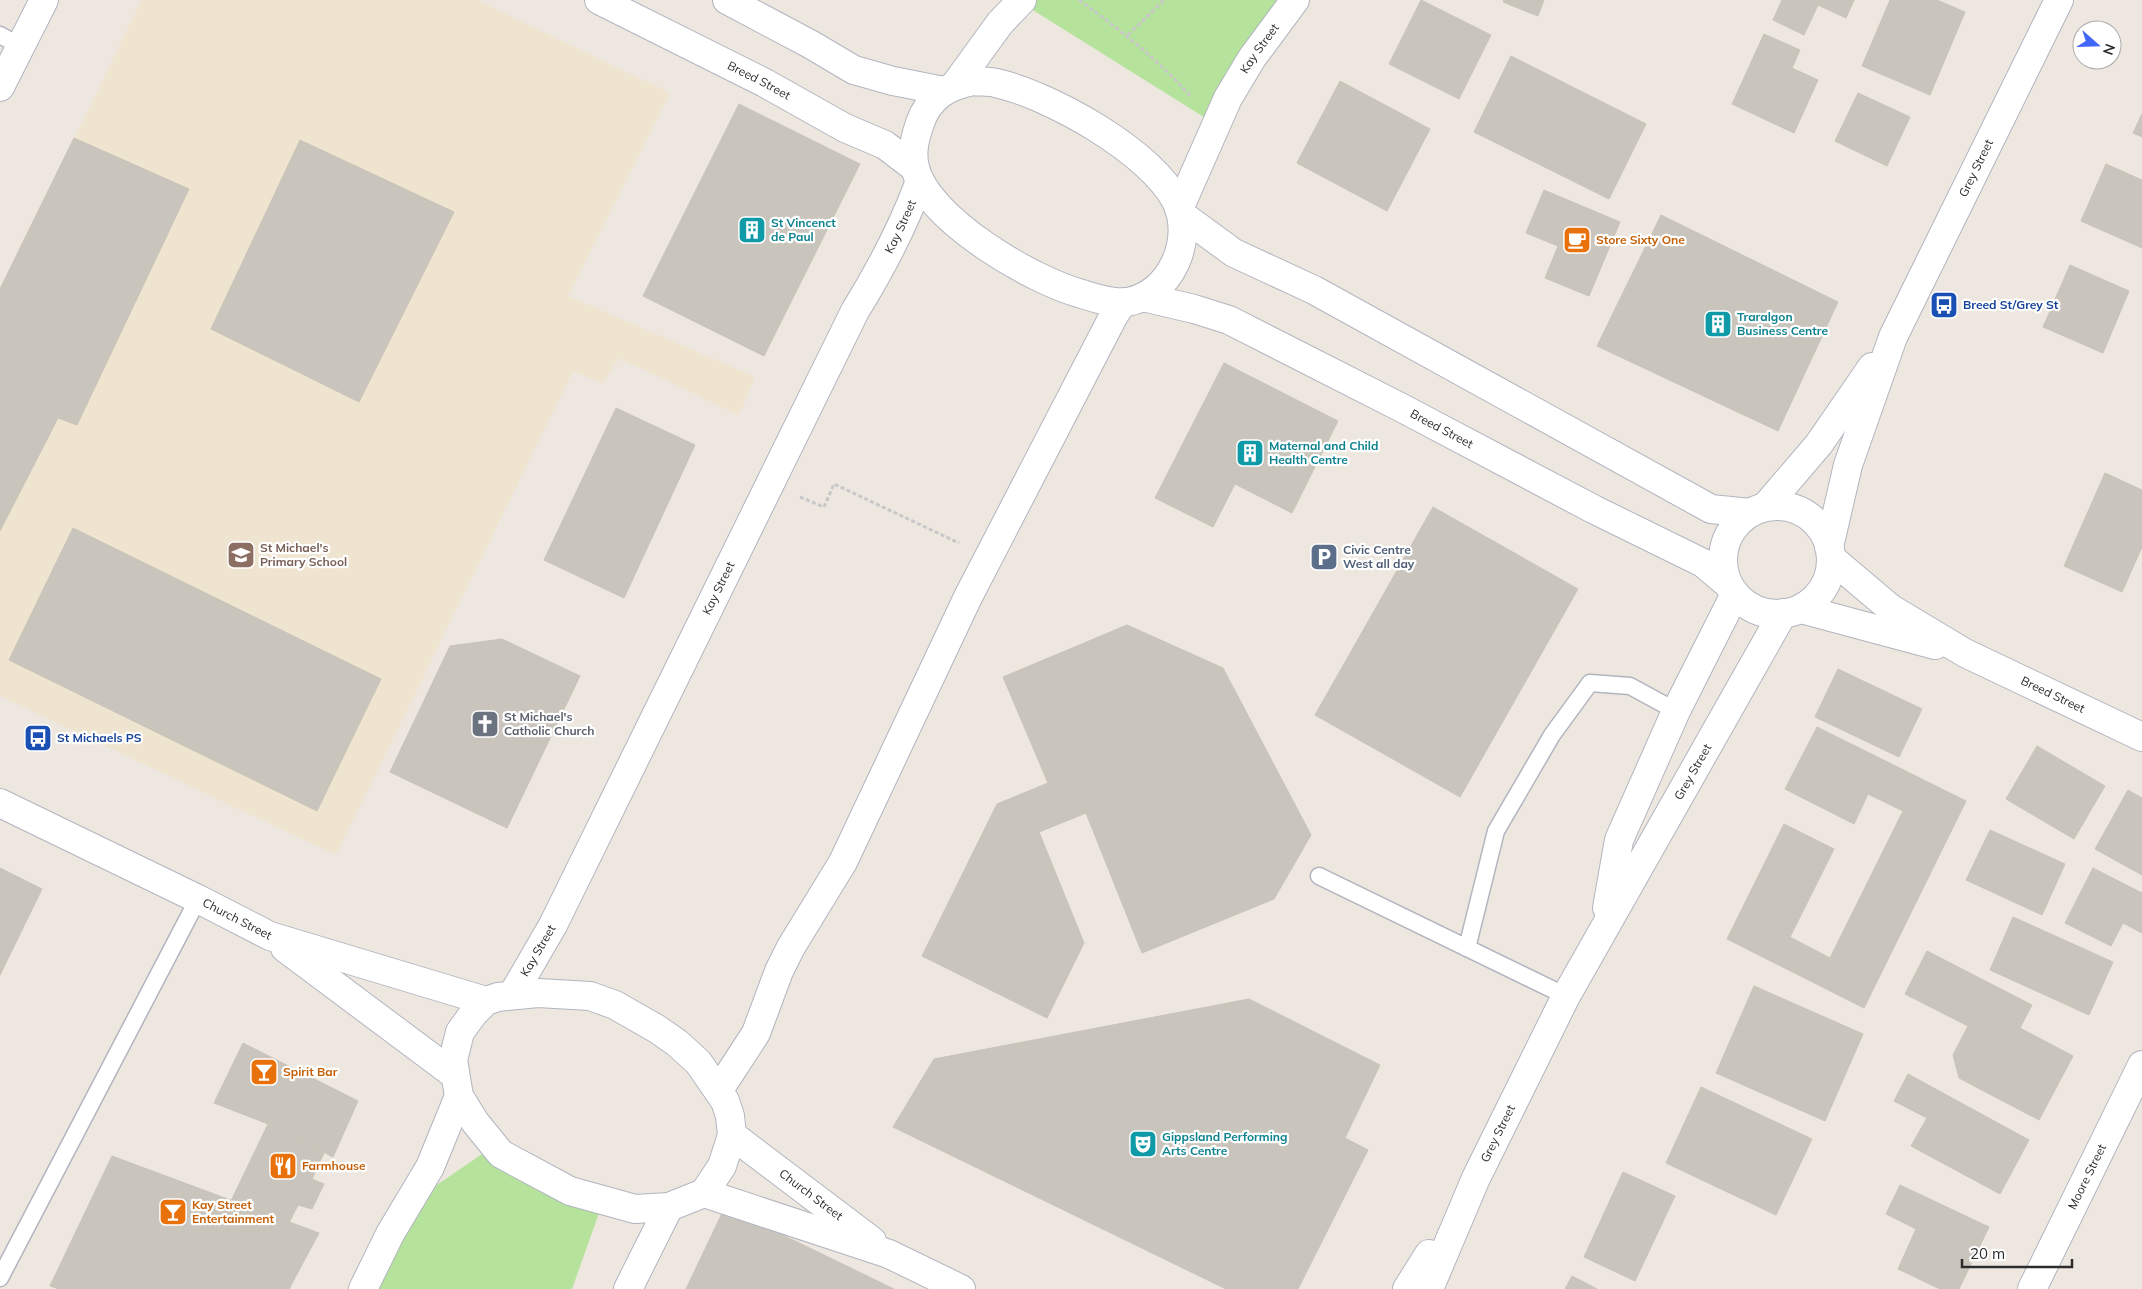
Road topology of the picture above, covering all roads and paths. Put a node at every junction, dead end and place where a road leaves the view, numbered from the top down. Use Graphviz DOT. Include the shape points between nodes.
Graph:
graph roads {
  1 [pos="44,0"];
  2 [pos="599,0"];
  3 [pos="727,0"];
  4 [pos="1022,0"];
  5 [pos="1079,0"];
  6 [pos="1164,0"];
  7 [pos="1295,0"];
  8 [pos="2059,0"];
  9 [pos="1128,35"];
  10 [pos="10,40"];
  11 [pos="0,87"];
  12 [pos="949,88"];
  13 [pos="1215,124"];
  14 [pos="918,174"];
  15 [pos="1180,212"];
  16 [pos="1134,300"];
  17 [pos="1893,337"];
  18 [pos="770,485"];
  19 [pos="1758,509"];
  20 [pos="1830,552"];
  21 [pos="990,558"];
  22 [pos="1731,589"];
  23 [pos="1792,611"];
  24 [pos="1965,653"];
  25 [pos="1676,711"];
  26 [pos="2142,737"];
  27 [pos="0,803"];
  28 [pos="1319,876"];
  29 [pos="198,899"];
  30 [pos="1603,929"];
  31 [pos="270,936"];
  32 [pos="1467,948"];
  33 [pos="513,994"];
  34 [pos="1566,996"];
  35 [pos="486,1001"];
  36 [pos="2142,1065"];
  37 [pos="457,1085"];
  38 [pos="719,1090"];
  39 [pos="732,1135"];
  40 [pos="1476,1178"];
  41 [pos="704,1193"];
  42 [pos="669,1207"];
  43 [pos="890,1254"];
  44 [pos="0,1278"];
  45 [pos="363,1289"];
  46 [pos="628,1289"];
  47 [pos="961,1289"];
  48 [pos="1407,1289"];
  49 [pos="1429,1289"];
  50 [pos="2032,1289"];
  1 -- 10 [label="street"];
  2 -- 14 [label="street, Breed Street" via="765,83 845,128 885,145"];
  3 -- 12 [label="street" via="854,70 893,81"];
  4 -- 12 [label="street"];
  5 -- 9 [label="path"];
  6 -- 9 [label="path"];
  7 -- 13 [label="street, Kay Street" via="1252,58"];
  8 -- 17 [label="street, Grey Street"];
  9 -- 13 [label="path" via="1167,70"];
  10 -- 11 [label="street"];
  12 -- 14 [label="street" via="934,99 922,118 913,153"];
  12 -- 15 [label="street" via="973,82 993,82 1046,101 1080,119 1144,163 1161,180"];
  13 -- 15 [label="street, Kay Street"];
  14 -- 16 [label="street, Breed Street" via="940,207 962,227 1025,271 1066,290 1104,299"];
  14 -- 18 [label="street, Kay Street" via="906,219 855,311"];
  15 -- 16 [label="street" via="1183,236 1178,258 1156,289"];
  15 -- 19 [label="street" via="1234,253 1314,290 1711,509"];
  16 -- 21 [label="street" via="1120,306 1113,317"];
  16 -- 22 [label="street, Breed Street" via="1194,309 1230,320 1703,563"];
  17 -- 19 [label="street, Grey Street" via="1819,444"];
  17 -- 20 [label="street, Grey Street" via="1848,465"];
  18 -- 21 [label="path" via="824,508 834,484"];
  18 -- 33 [label="street, Kay Street" via="553,925"];
  19 -- 20 [label="street" via="1782,506 1798,510 1813,519 1823,532"];
  19 -- 22 [label="street" via="1731,531 1723,558"];
  20 -- 23 [label="street" via="1828,578 1817,596"];
  20 -- 24 [label="street, Breed Street" via="1890,608"];
  21 -- 38 [label="street" via="960,614 843,862 779,971 756,1033"];
  22 -- 23 [label="street" via="1748,606 1765,612"];
  22 -- 25 [label="street, Grey Street"];
  23 -- 24 [label="street, Breed Street"];
  23 -- 30 [label="street, Grey Street"];
  24 -- 26 [label="street, Breed Street"];
  25 -- 30 [label="street, Grey Street" via="1619,840"];
  25 -- 32 [label="lane" via="1630,686 1590,683 1552,735 1496,831"];
  27 -- 29 [label="street, Church Street"];
  28 -- 32 [label="lane"];
  29 -- 31 [label="street, Church Street"];
  29 -- 44 [label="lane"];
  30 -- 34 [label="street, Grey Street"];
  31 -- 35 [label="street, Church Street"];
  31 -- 37 [label="street"];
  32 -- 34 [label="lane"];
  33 -- 35 [label="street"];
  33 -- 38 [label="street" via="590,996 615,1005 677,1043 698,1062"];
  34 -- 40 [label="street, Grey Street"];
  35 -- 37 [label="street" via="460,1032 453,1060"];
  36 -- 50 [label="street, Moore Street"];
  37 -- 42 [label="street" via="475,1122 501,1154 570,1190 635,1209"];
  37 -- 45 [label="street" via="430,1167 390,1234"];
  38 -- 39 [label="street" via="730,1116"];
  39 -- 41 [label="street" via="722,1166"];
  39 -- 43 [label="street, Church Street"];
  40 -- 48 [label="street, Grey Street"];
  40 -- 49 [label="street, Grey Street"];
  41 -- 42 [label="street"];
  41 -- 43 [label="street, Church Street"];
  42 -- 46 [label="street"];
  43 -- 47 [label="street, Church Street"];
}
